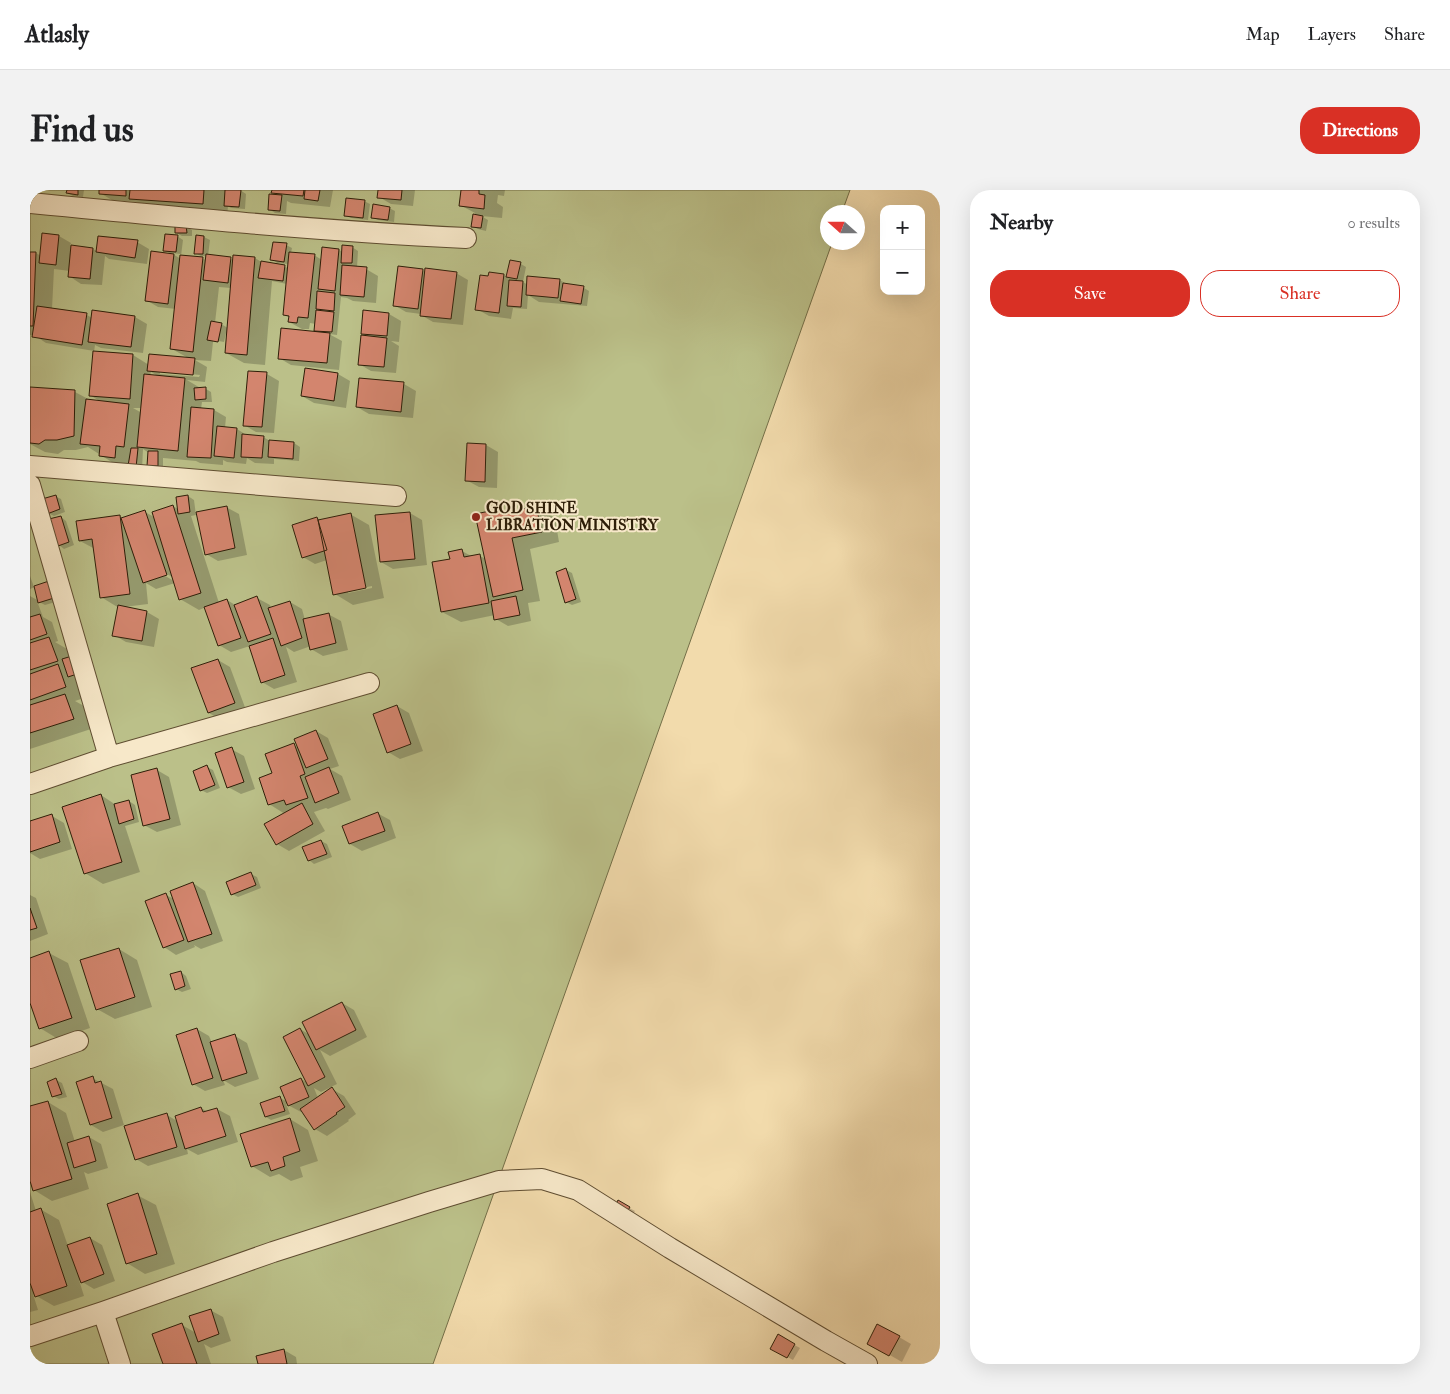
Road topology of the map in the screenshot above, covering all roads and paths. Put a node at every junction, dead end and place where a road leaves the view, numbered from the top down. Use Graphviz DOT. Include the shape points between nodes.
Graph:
graph roads {
  1 [pos="30,204"];
  2 [pos="466,238"];
  3 [pos="30,466"];
  4 [pos="30,485"];
  5 [pos="396,496"];
  6 [pos="369,683"];
  7 [pos="109,757"];
  8 [pos="30,784"];
  9 [pos="78,1041"];
  10 [pos="30,1058"];
  11 [pos="103,1312"];
  12 [pos="30,1336"];
  13 [pos="120,1364"];
  14 [pos="867,1364"];
  1 -- 2 [label="street" via="377,234"];
  3 -- 5 [label="street"];
  4 -- 7 [label="street"];
  6 -- 7 [label="street"];
  7 -- 8 [label="street"];
  9 -- 10 [label="street"];
  11 -- 12 [label="street"];
  11 -- 13 [label="street"];
  11 -- 14 [label="street" via="429,1202 499,1181 542,1179 578,1190"];
}
